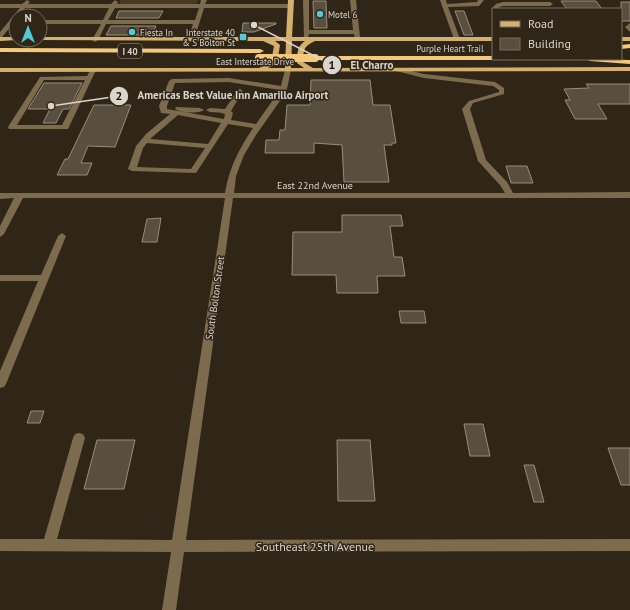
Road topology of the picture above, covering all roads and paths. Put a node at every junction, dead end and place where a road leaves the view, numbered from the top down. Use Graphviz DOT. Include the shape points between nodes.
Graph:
graph roads {
  1 [pos="28,0"];
  2 [pos="306,0"];
  3 [pos="353,0"];
  4 [pos="481,0"];
  5 [pos="114,3"];
  6 [pos="203,3"];
  7 [pos="291,3"];
  8 [pos="444,3"];
  9 [pos="550,4"];
  10 [pos="0,6"];
  11 [pos="24,6"];
  12 [pos="496,8"];
  13 [pos="48,22"];
  14 [pos="104,22"];
  15 [pos="197,22"];
  16 [pos="630,25"];
  17 [pos="8,28"];
  18 [pos="630,30"];
  19 [pos="306,32"];
  20 [pos="356,32"];
  21 [pos="0,38"];
  22 [pos="48,39"];
  23 [pos="290,39"];
  24 [pos="306,39"];
  25 [pos="357,39"];
  26 [pos="457,39"];
  27 [pos="492,39"];
  28 [pos="94,40"];
  29 [pos="191,40"];
  30 [pos="260,40"];
  31 [pos="317,40"];
  32 [pos="2,50"];
  33 [pos="492,51"];
  34 [pos="260,55"];
  35 [pos="315,55"];
  36 [pos="0,58"];
  37 [pos="492,58"];
  38 [pos="603,60"];
  39 [pos="630,62"];
  40 [pos="630,69"];
  41 [pos="0,70"];
  42 [pos="46,70"];
  43 [pos="93,70"];
  44 [pos="254,70"];
  45 [pos="288,70"];
  46 [pos="317,70"];
  47 [pos="398,70"];
  48 [pos="42,78"];
  49 [pos="89,78"];
  50 [pos="284,89"];
  51 [pos="240,91"];
  52 [pos="163,109"];
  53 [pos="200,110"];
  54 [pos="210,110"];
  55 [pos="227,111"];
  56 [pos="175,114"];
  57 [pos="226,122"];
  58 [pos="258,127"];
  59 [pos="144,142"];
  60 [pos="210,146"];
  61 [pos="630,195"];
  62 [pos="0,196"];
  63 [pos="20,196"];
  64 [pos="230,196"];
  65 [pos="510,196"];
  66 [pos="0,234"];
  67 [pos="62,236"];
  68 [pos="0,278"];
  69 [pos="44,278"];
  70 [pos="0,384"];
  71 [pos="79,438"];
  72 [pos="0,545"];
  73 [pos="49,545"];
  74 [pos="630,545"];
  75 [pos="178,546"];
  76 [pos="169,610"];
  1 -- 11 [label="street"];
  2 -- 19 [label="street"];
  3 -- 20 [label="street"];
  4 -- 8 [label="street" via="479,4 474,5"];
  5 -- 6 [label="street"];
  5 -- 11 [label="street"];
  5 -- 14 [label="street"];
  6 -- 7 [label="street"];
  6 -- 15 [label="street"];
  7 -- 23 [label="main road, South Bolton Street"];
  8 -- 26 [label="street"];
  9 -- 12 [label="street" via="503,4"];
  10 -- 11 [label="street"];
  13 -- 14 [label="street"];
  14 -- 15 [label="street"];
  14 -- 28 [label="street"];
  15 -- 29 [label="street"];
  16 -- 18 [label="street"];
  17 -- 21 [label="street"];
  19 -- 20 [label="street"];
  19 -- 24 [label="street"];
  20 -- 25 [label="street"];
  22 -- 28 [label="main road"];
  23 -- 24 [label="main road"];
  23 -- 30 [label="main road"];
  23 -- 45 [label="main road, South Bolton Street"];
  24 -- 31 [label="main road"];
  25 -- 26 [label="main road"];
  25 -- 31 [label="main road"];
  26 -- 27 [label="main road"];
  28 -- 29 [label="main road"];
  29 -- 30 [label="main road"];
  30 -- 44 [label="main road" via="274,42 277,45 274,63"];
  31 -- 46 [label="main road" via="304,42 300,64"];
  32 -- 34 [label="highway, Purple Heart Trail / I 40"];
  33 -- 35 [label="highway, Purple Heart Trail / I 40"];
  34 -- 35 [label="highway, Purple Heart Trail / I 40, bridge"];
  34 -- 36 [label="highway, Purple Heart Trail / I 40"];
  35 -- 37 [label="highway, Purple Heart Trail / I 40"];
  38 -- 39 [label="highway"];
  40 -- 47 [label="main road, East Interstate Drive"];
  41 -- 42 [label="main road, East Interstate Drive"];
  42 -- 43 [label="main road, East Interstate Drive"];
  42 -- 48 [label="street"];
  43 -- 44 [label="main road, East Interstate Drive"];
  43 -- 49 [label="street"];
  44 -- 45 [label="main road, East Interstate Drive"];
  45 -- 46 [label="main road, East Interstate Drive"];
  45 -- 50 [label="street, South Bolton Street"];
  46 -- 47 [label="main road, East Interstate Drive"];
  47 -- 65 [label="street" via="431,77 495,84 502,89 502,93 471,102 466,109 482,161 504,184"];
  48 -- 49 [label="street"];
  48 -- 49 [label="street" via="12,127 65,127"];
  50 -- 52 [label="street" via="229,80 172,80"];
  50 -- 58 [label="street, South Bolton Street"];
  51 -- 55 [label="street"];
  52 -- 53 [label="street"];
  52 -- 56 [label="street"];
  54 -- 55 [label="street"];
  55 -- 57 [label="street" via="229,117"];
  56 -- 57 [label="street"];
  56 -- 59 [label="street"];
  57 -- 58 [label="street"];
  57 -- 60 [label="street"];
  58 -- 64 [label="street, South Bolton Street" via="236,162"];
  59 -- 60 [label="street"];
  59 -- 60 [label="street" via="139,148 132,169 193,171"];
  61 -- 65 [label="street, East 22nd Avenue"];
  62 -- 63 [label="street, East 22nd Avenue"];
  63 -- 64 [label="street, East 22nd Avenue"];
  63 -- 66 [label="street"];
  64 -- 65 [label="street, East 22nd Avenue"];
  64 -- 75 [label="street, South Bolton Street"];
  67 -- 69 [label="street"];
  68 -- 69 [label="street"];
  69 -- 70 [label="street"];
  71 -- 73 [label="street"];
  72 -- 73 [label="street, Southeast 25th Avenue"];
  73 -- 75 [label="street, Southeast 25th Avenue"];
  74 -- 75 [label="street, Southeast 25th Avenue"];
  75 -- 76 [label="street, South Bolton Street"];
}
